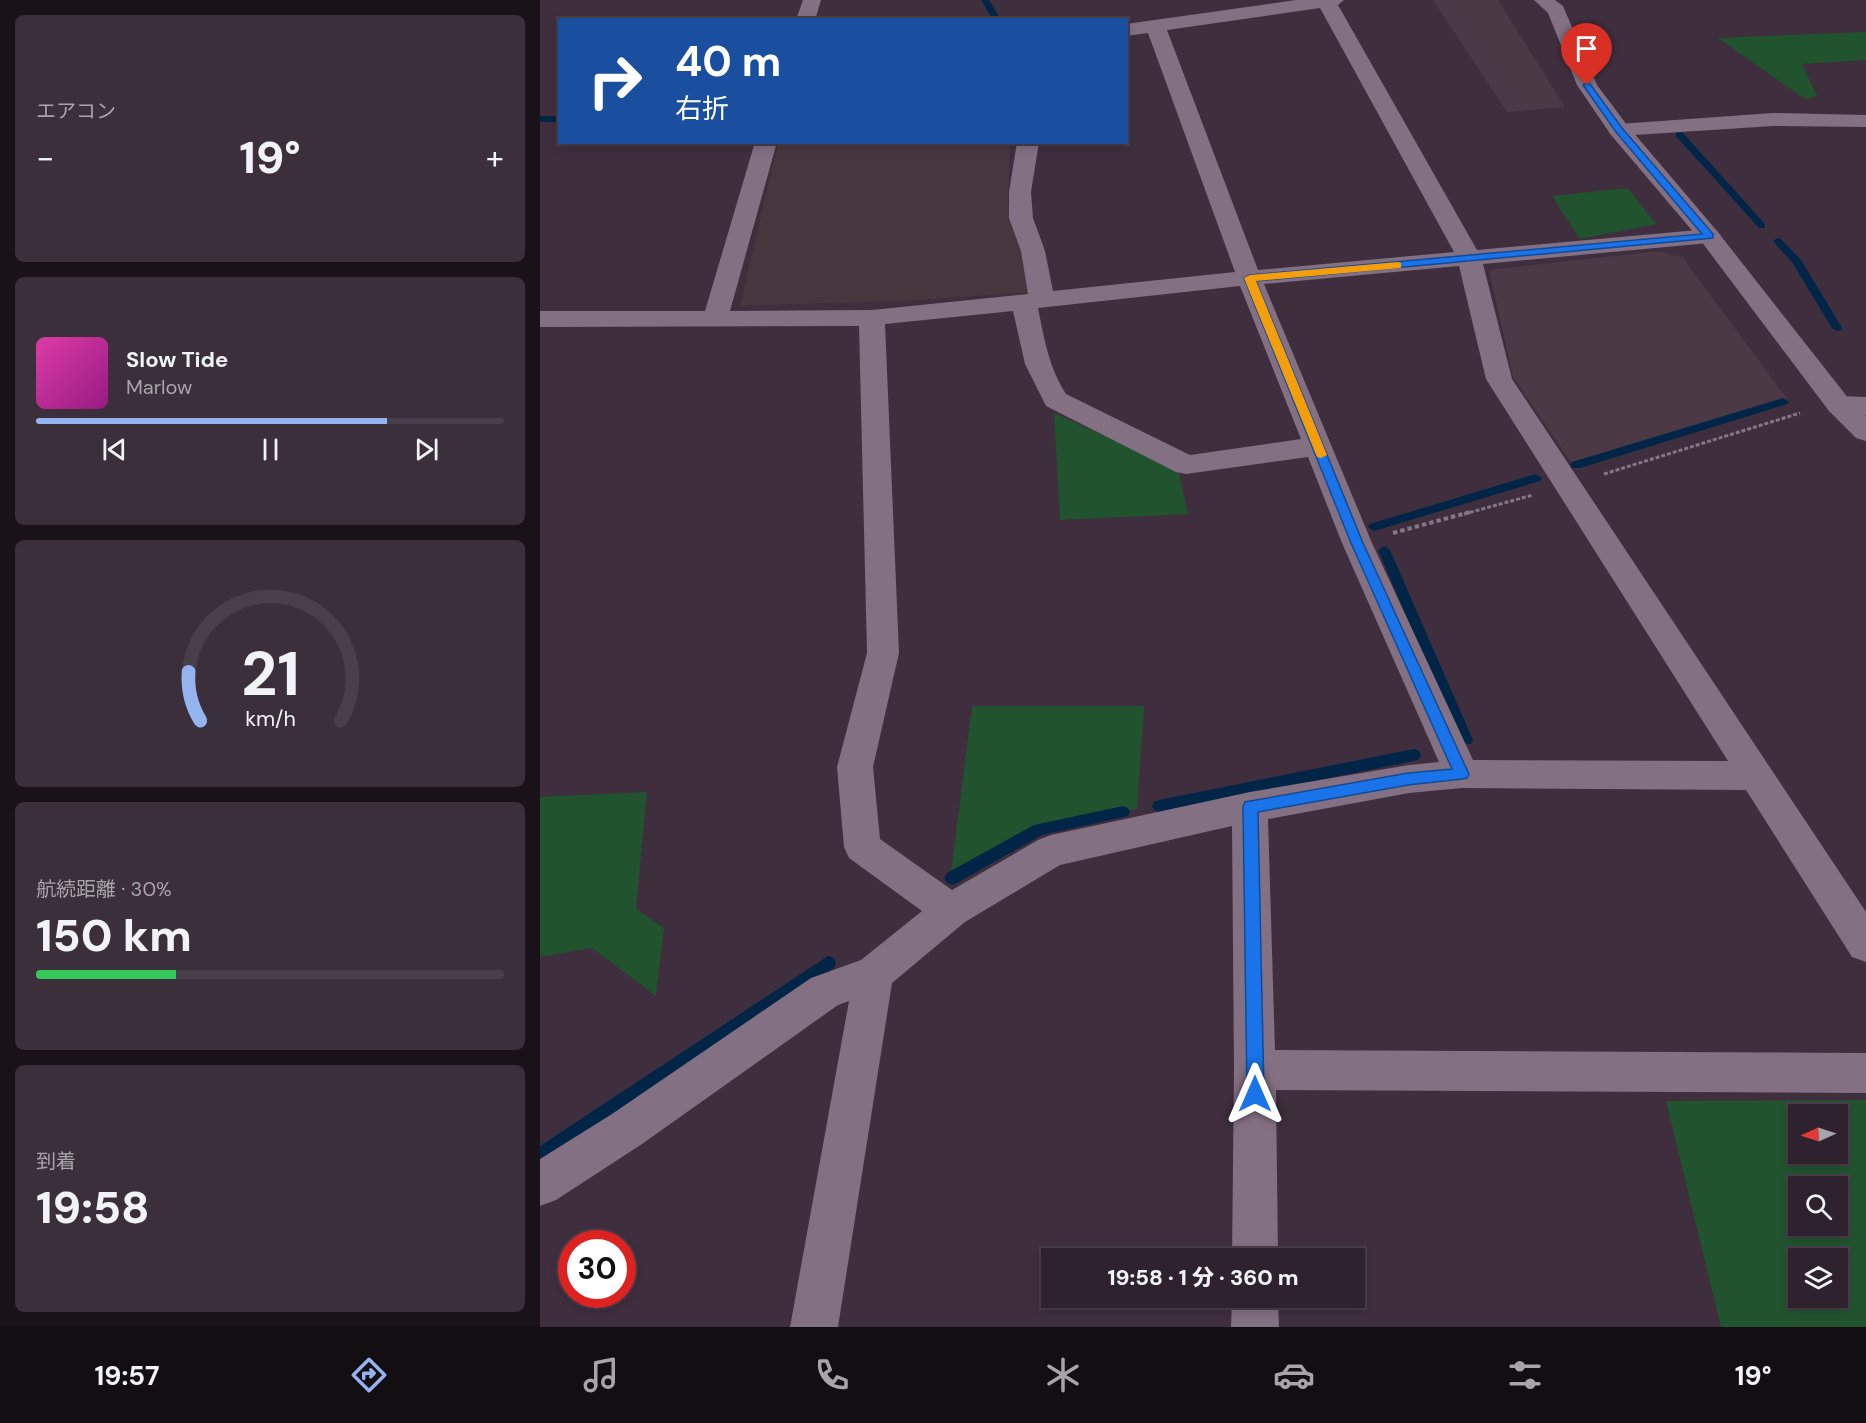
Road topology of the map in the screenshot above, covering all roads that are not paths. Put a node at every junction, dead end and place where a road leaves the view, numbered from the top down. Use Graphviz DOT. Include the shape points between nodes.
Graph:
graph roads {
  1 [pos="812,0"];
  2 [pos="1331,1"];
  3 [pos="1554,3"];
  4 [pos="806,18"];
  5 [pos="1155,26"];
  6 [pos="1128,30"];
  7 [pos="1866,121"];
  8 [pos="1619,130"];
  9 [pos="765,144"];
  10 [pos="1028,144"];
  11 [pos="1709,236"];
  12 [pos="1470,259"];
  13 [pos="1250,278"];
  14 [pos="1033,301"];
  15 [pos="872,318"];
  16 [pos="540,319"];
  17 [pos="715,319"];
  18 [pos="1839,405"];
  19 [pos="1866,406"];
  20 [pos="1866,432"];
  21 [pos="1318,446"];
  22 [pos="1462,774"];
  23 [pos="1755,776"];
  24 [pos="1250,807"];
  25 [pos="951,910"];
  26 [pos="1866,945"];
  27 [pos="873,974"];
  28 [pos="1255,1070"];
  29 [pos="1866,1073"];
  30 [pos="540,1184"];
  31 [pos="1256,1248"];
  32 [pos="1256,1308"];
  33 [pos="814,1327"];
  34 [pos="1256,1327"];
  1 -- 4 [label="street"];
  2 -- 5 [label="street"];
  2 -- 12 [label="street"];
  3 -- 8 [label="street" via="1587,85"];
  5 -- 6 [label="street"];
  5 -- 13 [label="street"];
  7 -- 8 [label="street" via="1822,118"];
  8 -- 11 [label="street"];
  9 -- 17 [label="street"];
  10 -- 14 [label="street" via="1020,192 1021,218 1034,251"];
  11 -- 12 [label="street"];
  11 -- 18 [label="street"];
  12 -- 13 [label="street"];
  12 -- 23 [label="street" via="1499,379"];
  13 -- 14 [label="street"];
  13 -- 21 [label="street"];
  14 -- 15 [label="street"];
  14 -- 21 [label="street" via="1036,362 1056,400 1186,465"];
  15 -- 17 [label="street"];
  15 -- 25 [label="street" via="883,653 855,767 862,847"];
  16 -- 17 [label="street"];
  18 -- 19 [label="street"];
  18 -- 20 [label="street"];
  21 -- 22 [label="street" via="1357,543"];
  22 -- 23 [label="street"];
  22 -- 24 [label="street" via="1408,779"];
  23 -- 26 [label="street"];
  24 -- 25 [label="street" via="1051,851"];
  24 -- 28 [label="street"];
  25 -- 27 [label="street"];
  27 -- 30 [label="street" via="825,991 627,1129"];
  27 -- 33 [label="street"];
  28 -- 29 [label="street"];
  28 -- 31 [label="street"];
  32 -- 34 [label="street"];
}
